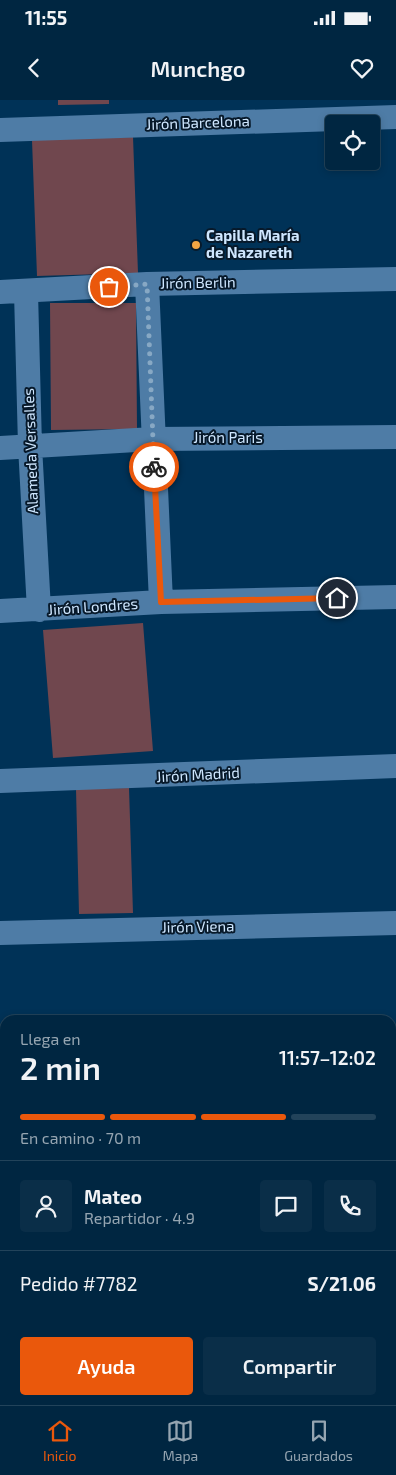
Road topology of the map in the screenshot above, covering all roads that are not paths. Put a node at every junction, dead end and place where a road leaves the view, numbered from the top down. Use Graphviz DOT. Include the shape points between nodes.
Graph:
graph roads {
  1 [pos="396,117"];
  2 [pos="0,130"];
  3 [pos="396,280"];
  4 [pos="147,284"];
  5 [pos="0,292"];
  6 [pos="26,292"];
  7 [pos="396,437"];
  8 [pos="153,439"];
  9 [pos="30,446"];
  10 [pos="0,448"];
  11 [pos="396,597"];
  12 [pos="161,602"];
  13 [pos="39,610"];
  14 [pos="0,611"];
  15 [pos="396,766"];
  16 [pos="0,781"];
  17 [pos="396,923"];
  18 [pos="0,933"];
  1 -- 2 [label="street, Jirón Barcelona"];
  3 -- 4 [label="street, Jirón Berlin"];
  4 -- 6 [label="street, Jirón Berlin"];
  4 -- 8 [label="street"];
  5 -- 6 [label="street, Jirón Berlin"];
  6 -- 9 [label="street, Alameda Versalles"];
  7 -- 8 [label="street, Jirón Paris"];
  8 -- 9 [label="street, Jirón Paris"];
  8 -- 12 [label="street"];
  9 -- 10 [label="street, Jirón Paris"];
  9 -- 13 [label="street, Alameda Versalles"];
  11 -- 12 [label="street, Jirón Londres"];
  12 -- 13 [label="street, Jirón Londres"];
  13 -- 14 [label="street, Jirón Londres"];
  15 -- 16 [label="street, Jirón Madrid"];
  17 -- 18 [label="street, Jirón Viena"];
}
